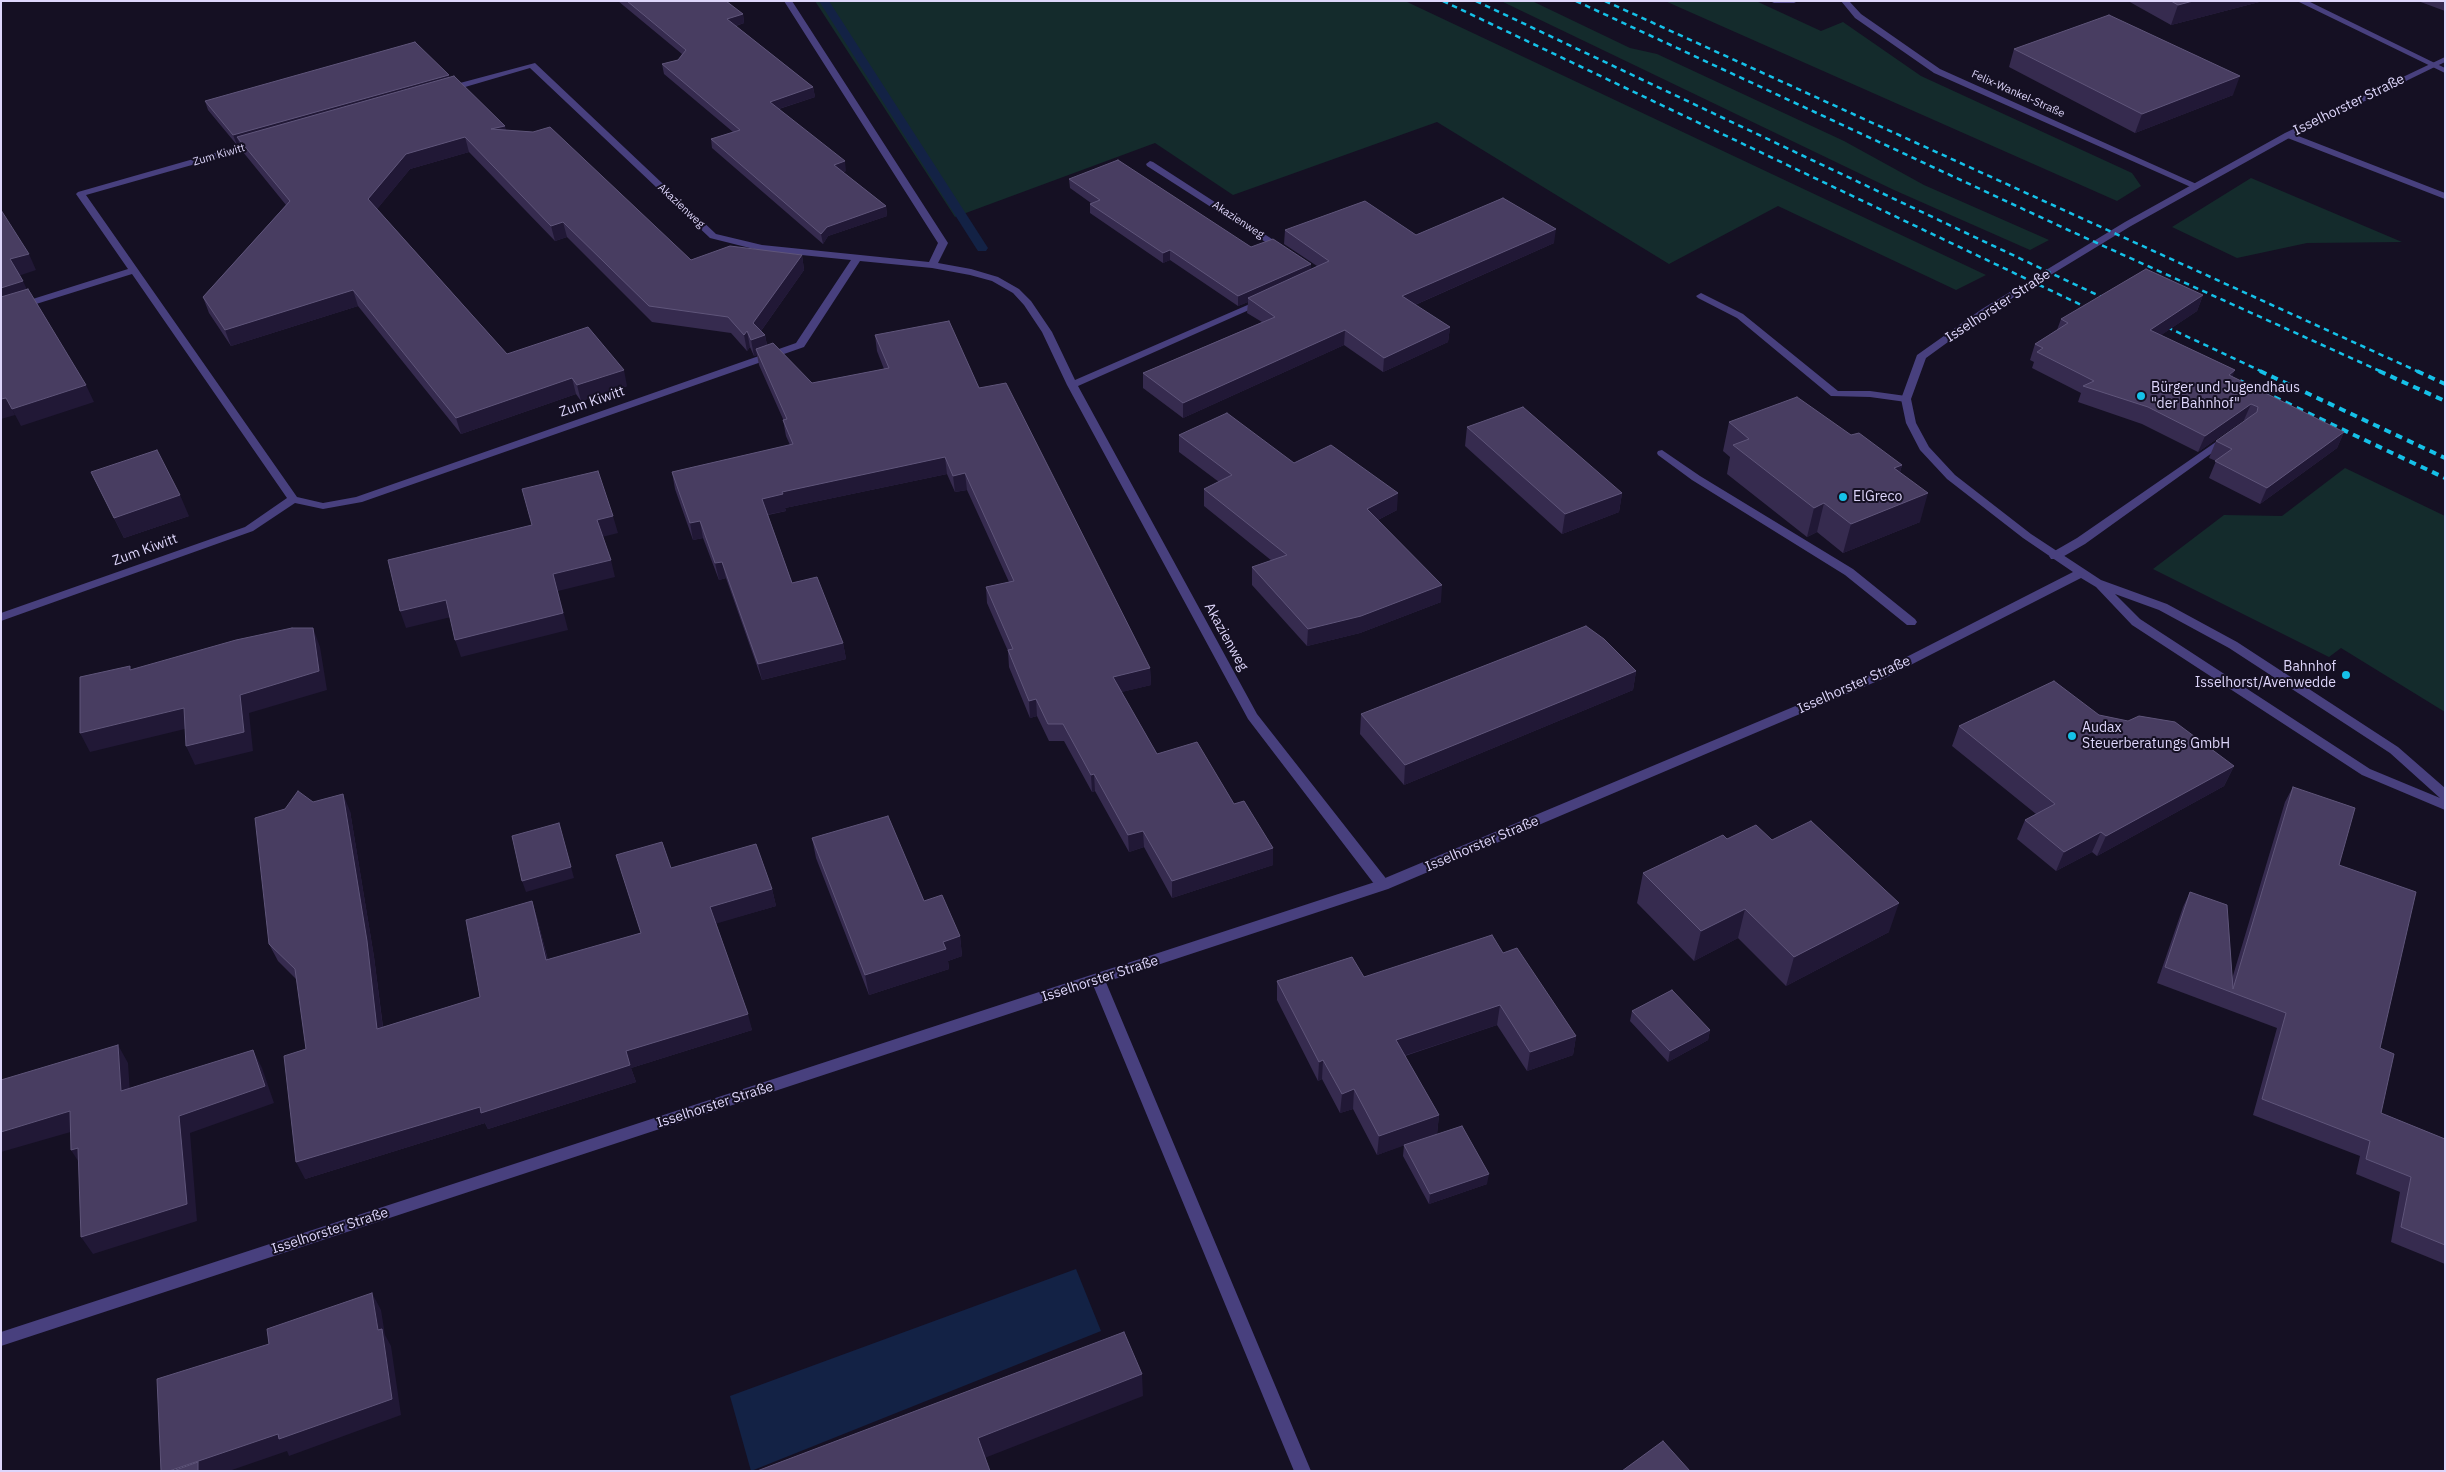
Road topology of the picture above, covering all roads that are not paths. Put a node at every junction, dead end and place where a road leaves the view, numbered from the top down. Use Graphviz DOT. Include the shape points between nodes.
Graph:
graph roads {
  1 [pos="788,1"];
  2 [pos="1774,1"];
  3 [pos="1794,1"];
  4 [pos="1845,1"];
  5 [pos="2301,1"];
  6 [pos="2445,59"];
  7 [pos="2432,66"];
  8 [pos="2445,71"];
  9 [pos="436,92"];
  10 [pos="2288,135"];
  11 [pos="263,142"];
  12 [pos="1150,164"];
  13 [pos="2196,186"];
  14 [pos="2445,196"];
  15 [pos="1290,253"];
  16 [pos="857,258"];
  17 [pos="932,266"];
  18 [pos="134,270"];
  19 [pos="1701,296"];
  20 [pos="1270,298"];
  21 [pos="1,312"];
  22 [pos="1072,385"];
  23 [pos="1906,399"];
  24 [pos="2237,431"];
  25 [pos="1662,453"];
  26 [pos="293,499"];
  27 [pos="2055,556"];
  28 [pos="2081,574"];
  29 [pos="2097,583"];
  30 [pos="1,617"];
  31 [pos="1911,622"];
  32 [pos="2445,795"];
  33 [pos="2445,805"];
  34 [pos="1383,886"];
  35 [pos="1098,980"];
  36 [pos="1,1338"];
  37 [pos="1303,1471"];
  1 -- 17 [label="street" via="943,243"];
  2 -- 3 [label="street"];
  4 -- 13 [label="street, Felix-Wankel-Straße" via="1858,16 1937,71"];
  5 -- 7 [label="street"];
  6 -- 7 [label="street, Isselhorster Straße"];
  7 -- 8 [label="street"];
  7 -- 10 [label="street, Isselhorster Straße"];
  9 -- 16 [label="street, Akazienweg" via="532,65 713,236 762,248"];
  10 -- 13 [label="street, Isselhorster Straße"];
  10 -- 14 [label="street"];
  11 -- 18 [label="street, Zum Kiwitt" via="81,194"];
  12 -- 15 [label="street, Akazienweg"];
  13 -- 23 [label="street, Isselhorster Straße" via="1985,312 1921,357"];
  16 -- 17 [label="street, Akazienweg"];
  16 -- 26 [label="street, Zum Kiwitt" via="800,345 358,500 323,506"];
  17 -- 22 [label="street, Akazienweg" via="995,279 1016,292 1028,303 1047,332"];
  18 -- 21 [label="street"];
  18 -- 26 [label="street, Zum Kiwitt"];
  19 -- 23 [label="street" via="1740,316 1835,394"];
  20 -- 22 [label="street"];
  22 -- 34 [label="street, Akazienweg" via="1252,716"];
  23 -- 27 [label="street" via="1911,423 1924,448 1950,477"];
  24 -- 27 [label="street" via="2089,536"];
  25 -- 31 [label="street" via="1696,478 1849,572"];
  26 -- 30 [label="street, Zum Kiwitt" via="249,529"];
  27 -- 28 [label="street"];
  28 -- 29 [label="street"];
  28 -- 34 [label="street, Isselhorster Straße" via="1883,674"];
  29 -- 32 [label="street" via="2162,607 2233,645 2394,750"];
  29 -- 33 [label="street" via="2136,622 2366,772"];
  34 -- 35 [label="street, Isselhorster Straße"];
  35 -- 36 [label="street, Isselhorster Straße"];
  35 -- 37 [label="street"];
}
